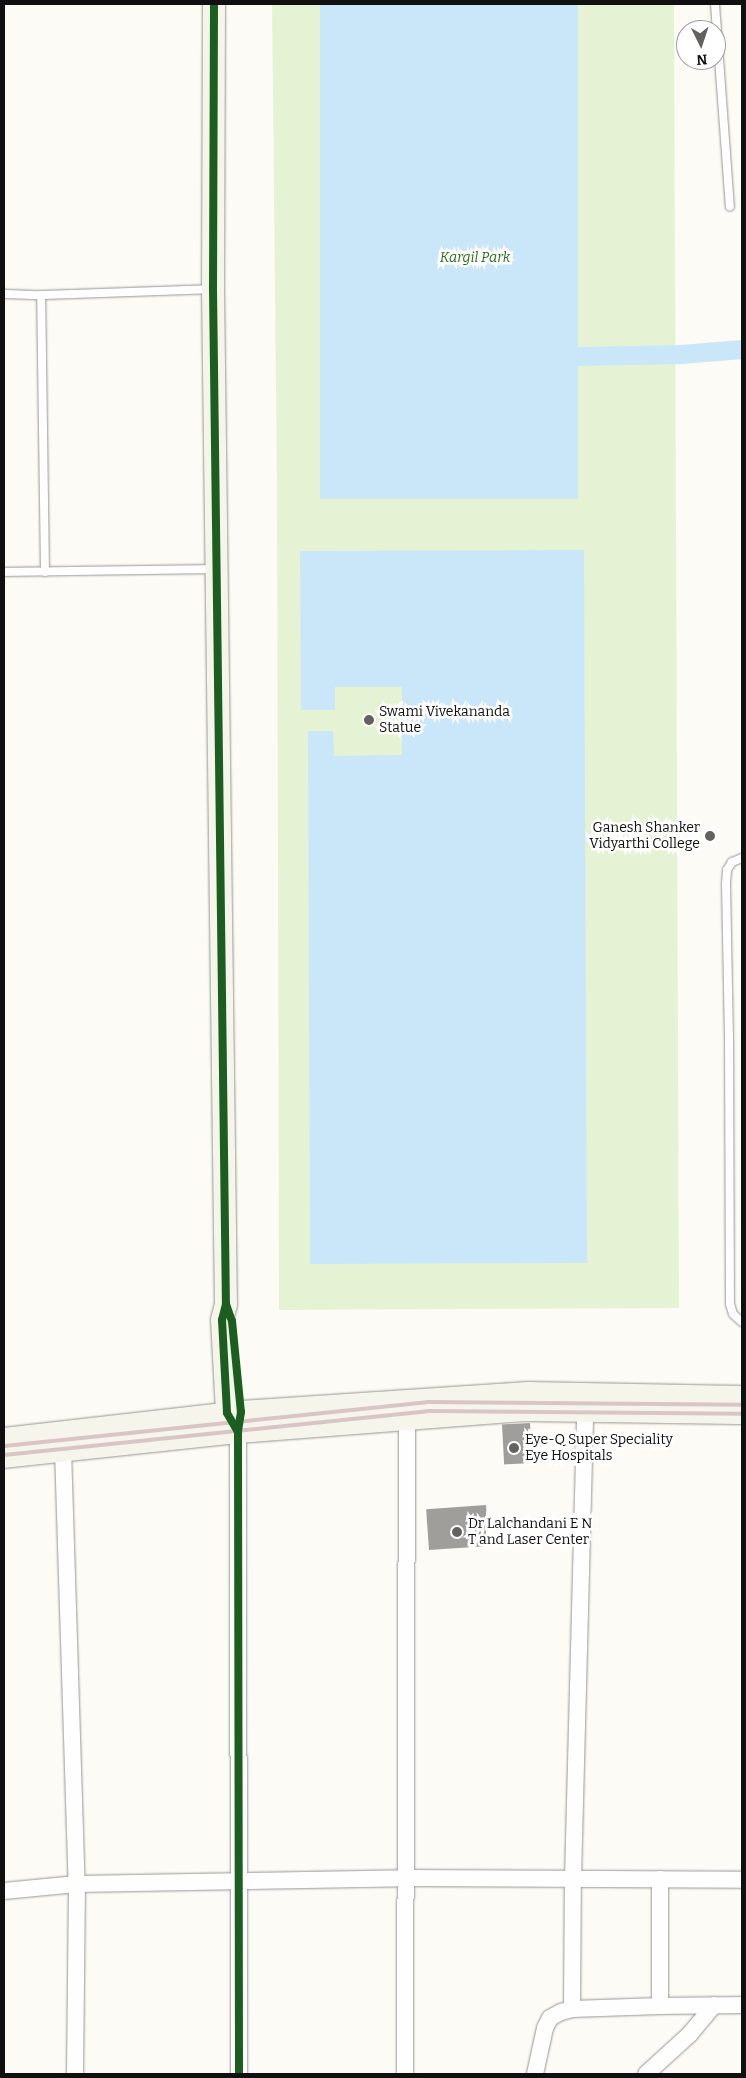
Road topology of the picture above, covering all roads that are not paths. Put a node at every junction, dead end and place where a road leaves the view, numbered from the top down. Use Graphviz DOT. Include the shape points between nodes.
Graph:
graph roads {
  1 [pos="214,4"];
  2 [pos="715,4"];
  3 [pos="730,206"];
  4 [pos="213,289"];
  5 [pos="4,294"];
  6 [pos="41,295"];
  7 [pos="218,569"];
  8 [pos="4,572"];
  9 [pos="45,572"];
  10 [pos="742,858"];
  11 [pos="742,1322"];
  12 [pos="742,1397"];
  13 [pos="585,1410"];
  14 [pos="742,1413"];
  15 [pos="407,1417"];
  16 [pos="235,1419"];
  17 [pos="4,1439"];
  18 [pos="63,1450"];
  19 [pos="4,1457"];
  20 [pos="406,1878"];
  21 [pos="573,1878"];
  22 [pos="660,1879"];
  23 [pos="742,1880"];
  24 [pos="240,1881"];
  25 [pos="77,1884"];
  26 [pos="4,1891"];
  27 [pos="714,2005"];
  28 [pos="742,2005"];
  29 [pos="660,2006"];
  30 [pos="572,2009"];
  31 [pos="75,2074"];
  32 [pos="239,2074"];
  33 [pos="405,2074"];
  34 [pos="535,2074"];
  35 [pos="646,2074"];
  1 -- 4 [label="main road"];
  2 -- 3 [label="lane"];
  4 -- 6 [label="lane"];
  4 -- 7 [label="main road"];
  5 -- 6 [label="lane"];
  6 -- 9 [label="lane"];
  7 -- 9 [label="lane"];
  7 -- 16 [label="main road" via="226,1304 232,1322"];
  8 -- 9 [label="lane"];
  10 -- 11 [label="lane" via="732,862 727,870 726,884 730,1304 733,1314"];
  12 -- 16 [label="main road" via="528,1393"];
  13 -- 14 [label="main road"];
  13 -- 15 [label="main road"];
  13 -- 21 [label="street"];
  15 -- 16 [label="main road"];
  15 -- 20 [label="street"];
  16 -- 17 [label="main road"];
  16 -- 18 [label="main road"];
  16 -- 24 [label="street"];
  18 -- 19 [label="main road"];
  18 -- 25 [label="street"];
  20 -- 21 [label="street"];
  20 -- 24 [label="street"];
  20 -- 33 [label="street"];
  21 -- 22 [label="street"];
  21 -- 30 [label="street"];
  22 -- 23 [label="street"];
  22 -- 29 [label="street"];
  24 -- 25 [label="street"];
  24 -- 32 [label="street"];
  25 -- 26 [label="street"];
  25 -- 31 [label="street"];
  27 -- 28 [label="street"];
  27 -- 29 [label="street"];
  27 -- 35 [label="street" via="689,2035"];
  29 -- 30 [label="street"];
  30 -- 34 [label="street" via="550,2018"];
}
